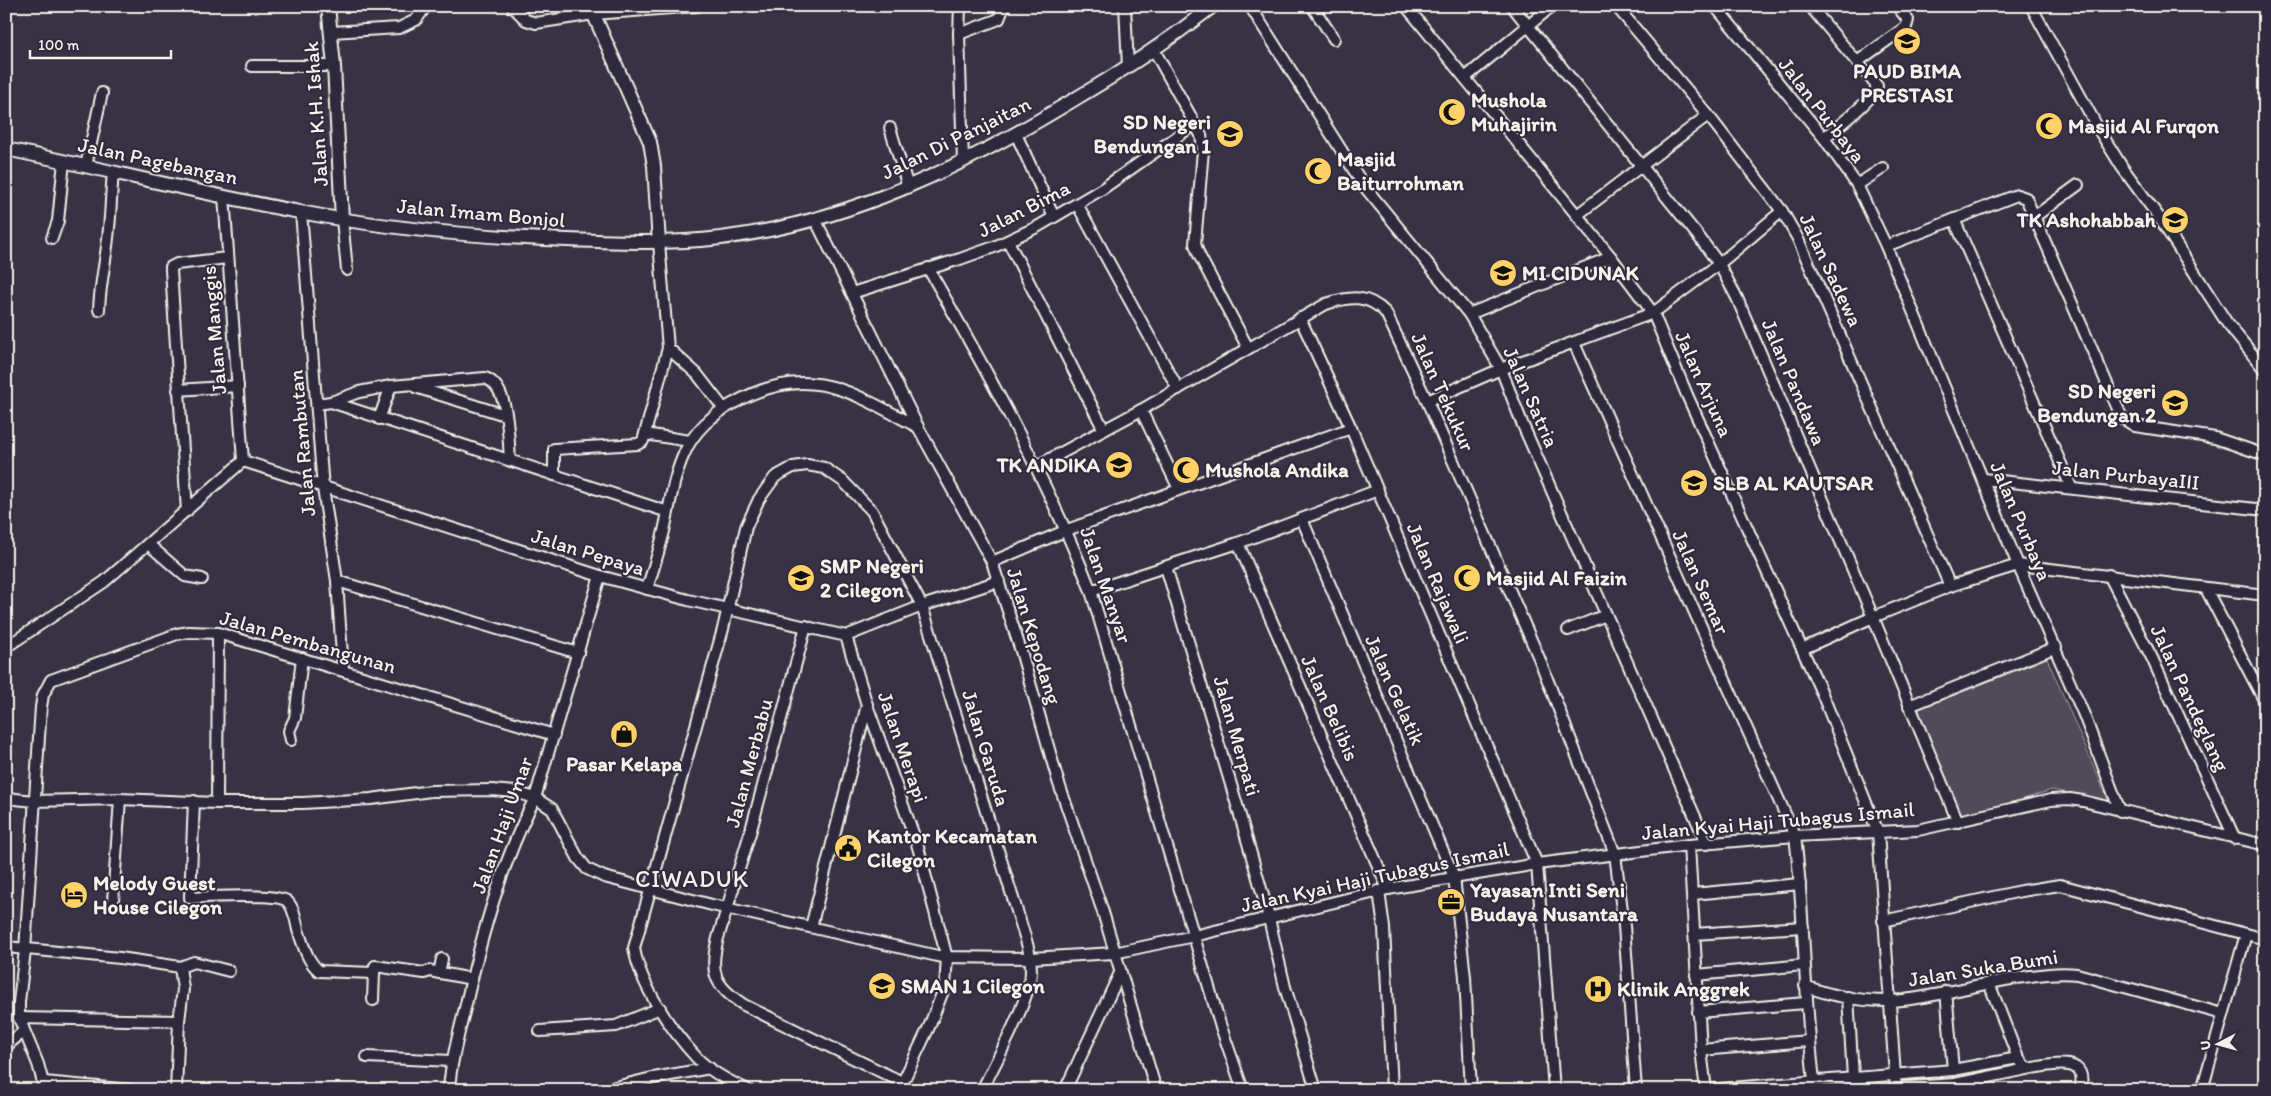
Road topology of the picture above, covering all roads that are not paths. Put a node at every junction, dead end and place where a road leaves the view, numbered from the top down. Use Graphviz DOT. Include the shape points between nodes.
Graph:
graph roads {
  1 [pos="328,6"];
  2 [pos="426,6"];
  3 [pos="697,6"];
  4 [pos="960,6"];
  5 [pos="1004,6"];
  6 [pos="1125,6"];
  7 [pos="1250,6"];
  8 [pos="1312,6"];
  9 [pos="1406,6"];
  10 [pos="1512,6"];
  11 [pos="1552,6"];
  12 [pos="1616,6"];
  13 [pos="1714,6"];
  14 [pos="1810,6"];
  15 [pos="1897,6"];
  16 [pos="2031,6"];
  17 [pos="513,7"];
  18 [pos="1207,8"];
  19 [pos="592,10"];
  20 [pos="1528,25"];
  21 [pos="331,32"];
  22 [pos="959,34"];
  23 [pos="1334,39"];
  24 [pos="1154,50"];
  25 [pos="1856,62"];
  26 [pos="252,66"];
  27 [pos="334,66"];
  28 [pos="1128,66"];
  29 [pos="1464,78"];
  30 [pos="102,93"];
  31 [pos="1708,115"];
  32 [pos="1195,124"];
  33 [pos="890,128"];
  34 [pos="1016,134"];
  35 [pos="1824,138"];
  36 [pos="6,149"];
  37 [pos="64,161"];
  38 [pos="963,162"];
  39 [pos="86,166"];
  40 [pos="1642,166"];
  41 [pos="1883,168"];
  42 [pos="114,173"];
  43 [pos="1857,185"];
  44 [pos="2078,185"];
  45 [pos="908,187"];
  46 [pos="224,196"];
  47 [pos="1078,204"];
  48 [pos="1782,211"];
  49 [pos="301,212"];
  50 [pos="1577,215"];
  51 [pos="2034,217"];
  52 [pos="1054,218"];
  53 [pos="342,219"];
  54 [pos="815,219"];
  55 [pos="1954,219"];
  56 [pos="52,238"];
  57 [pos="1008,241"];
  58 [pos="659,243"];
  59 [pos="1886,246"];
  60 [pos="1611,257"];
  61 [pos="228,258"];
  62 [pos="1719,264"];
  63 [pos="928,268"];
  64 [pos="348,270"];
  65 [pos="852,294"];
  66 [pos="99,310"];
  67 [pos="1653,313"];
  68 [pos="1469,314"];
  69 [pos="1300,318"];
  70 [pos="1574,343"];
  71 [pos="668,348"];
  72 [pos="1248,348"];
  73 [pos="1501,369"];
  74 [pos="2265,370"];
  75 [pos="238,386"];
  76 [pos="391,386"];
  77 [pos="411,386"];
  78 [pos="1178,389"];
  79 [pos="178,390"];
  80 [pos="1427,401"];
  81 [pos="330,402"];
  82 [pos="317,404"];
  83 [pos="724,408"];
  84 [pos="1141,410"];
  85 [pos="505,415"];
  86 [pos="379,419"];
  87 [pos="918,427"];
  88 [pos="1351,428"];
  89 [pos="1104,430"];
  90 [pos="645,434"];
  91 [pos="690,441"];
  92 [pos="2265,454"];
  93 [pos="243,461"];
  94 [pos="510,461"];
  95 [pos="1037,466"];
  96 [pos="554,475"];
  97 [pos="1983,479"];
  98 [pos="2071,487"];
  99 [pos="323,488"];
  100 [pos="1179,489"];
  101 [pos="1378,490"];
  102 [pos="2265,510"];
  103 [pos="187,512"];
  104 [pos="668,512"];
  105 [pos="1302,519"];
  106 [pos="1067,530"];
  107 [pos="1238,542"];
  108 [pos="148,544"];
  109 [pos="992,562"];
  110 [pos="2018,565"];
  111 [pos="1166,567"];
  112 [pos="2109,575"];
  113 [pos="600,576"];
  114 [pos="202,579"];
  115 [pos="337,581"];
  116 [pos="999,581"];
  117 [pos="1950,586"];
  118 [pos="2206,589"];
  119 [pos="647,590"];
  120 [pos="1092,592"];
  121 [pos="2265,595"];
  122 [pos="922,606"];
  123 [pos="727,608"];
  124 [pos="1606,616"];
  125 [pos="1873,617"];
  126 [pos="806,626"];
  127 [pos="1568,630"];
  128 [pos="218,633"];
  129 [pos="846,636"];
  130 [pos="6,647"];
  131 [pos="2056,647"];
  132 [pos="1802,649"];
  133 [pos="578,653"];
  134 [pos="302,658"];
  135 [pos="342,670"];
  136 [pos="2252,676"];
  137 [pos="2265,677"];
  138 [pos="2265,702"];
  139 [pos="867,705"];
  140 [pos="1909,706"];
  141 [pos="554,735"];
  142 [pos="291,740"];
  143 [pos="6,798"];
  144 [pos="535,798"];
  145 [pos="120,799"];
  146 [pos="34,801"];
  147 [pos="194,801"];
  148 [pos="217,803"];
  149 [pos="2120,811"];
  150 [pos="1958,822"];
  151 [pos="1878,832"];
  152 [pos="1794,836"];
  153 [pos="2235,838"];
  154 [pos="1707,844"];
  155 [pos="1689,845"];
  156 [pos="2265,845"];
  157 [pos="1615,854"];
  158 [pos="1537,864"];
  159 [pos="1454,877"];
  160 [pos="1800,884"];
  161 [pos="652,889"];
  162 [pos="1384,890"];
  163 [pos="1693,894"];
  164 [pos="113,901"];
  165 [pos="727,908"];
  166 [pos="1268,917"];
  167 [pos="1883,921"];
  168 [pos="811,927"];
  169 [pos="1802,927"];
  170 [pos="1694,934"];
  171 [pos="2246,934"];
  172 [pos="1194,936"];
  173 [pos="2265,939"];
  174 [pos="6,947"];
  175 [pos="25,950"];
  176 [pos="1114,952"];
  177 [pos="947,958"];
  178 [pos="1030,958"];
  179 [pos="442,959"];
  180 [pos="1804,965"];
  181 [pos="180,967"];
  182 [pos="229,971"];
  183 [pos="1120,972"];
  184 [pos="374,973"];
  185 [pos="440,973"];
  186 [pos="1696,974"];
  187 [pos="472,979"];
  188 [pos="1989,983"];
  189 [pos="1806,986"];
  190 [pos="1946,991"];
  191 [pos="1848,997"];
  192 [pos="373,1000"];
  193 [pos="1889,1001"];
  194 [pos="1806,1003"];
  195 [pos="660,1008"];
  196 [pos="1698,1012"];
  197 [pos="2223,1014"];
  198 [pos="19,1018"];
  199 [pos="179,1021"];
  200 [pos="24,1031"];
  201 [pos="540,1031"];
  202 [pos="1809,1041"];
  203 [pos="6,1046"];
  204 [pos="1701,1050"];
  205 [pos="367,1056"];
  206 [pos="2018,1058"];
  207 [pos="451,1061"];
  208 [pos="710,1068"];
  209 [pos="2027,1069"];
  210 [pos="1954,1070"];
  211 [pos="1895,1076"];
  212 [pos="1853,1077"];
  213 [pos="1814,1080"];
  214 [pos="648,1084"];
  215 [pos="44,1086"];
  216 [pos="732,1086"];
  217 [pos="900,1086"];
  218 [pos="1896,1089"];
  219 [pos="132,1090"];
  220 [pos="176,1090"];
  221 [pos="448,1090"];
  222 [pos="603,1090"];
  223 [pos="748,1090"];
  224 [pos="982,1090"];
  225 [pos="1065,1090"];
  226 [pos="1156,1090"];
  227 [pos="1243,1090"];
  228 [pos="1316,1090"];
  229 [pos="1392,1090"];
  230 [pos="1472,1090"];
  231 [pos="1554,1090"];
  232 [pos="1636,1090"];
  233 [pos="1706,1090"];
  234 [pos="2080,1090"];
  235 [pos="2202,1090"];
  1 -- 21 [label="street, Jalan K.H. Ishak"];
  2 -- 21 [label="street" via="416,20 399,28"];
  3 -- 19 [label="street"];
  4 -- 22 [label="street"];
  5 -- 22 [label="street" via="999,18"];
  6 -- 28 [label="street"];
  7 -- 68 [label="street, Jalan Satria" via="1364,186"];
  8 -- 23 [label="street"];
  9 -- 29 [label="street, Jalan Arjuna"];
  10 -- 20 [label="street, Jalan Pandawa"];
  11 -- 20 [label="street"];
  12 -- 31 [label="street, Jalan Sadewa"];
  13 -- 35 [label="street, Jalan Purbaya"];
  14 -- 25 [label="street"];
  15 -- 25 [label="street" via="1908,20 1906,27"];
  16 -- 74 [label="street" via="2122,167 2158,216 2227,323"];
  17 -- 19 [label="street" via="526,20 536,23"];
  18 -- 24 [label="street, Jalan Di Panjaitan"];
  19 -- 58 [label="street" via="650,142"];
  20 -- 29 [label="street"];
  20 -- 40 [label="street, Jalan Pandawa"];
  21 -- 27 [label="street, Jalan K.H. Ishak"];
  22 -- 38 [label="street"];
  24 -- 28 [label="street, Jalan Di Panjaitan"];
  24 -- 32 [label="street"];
  25 -- 35 [label="street" via="1877,86 1876,92"];
  26 -- 27 [label="street"];
  27 -- 53 [label="street, Jalan K.H. Ishak"];
  28 -- 34 [label="street, Jalan Di Panjaitan"];
  29 -- 50 [label="street, Jalan Arjuna"];
  30 -- 39 [label="street"];
  31 -- 40 [label="street"];
  31 -- 48 [label="street, Jalan Sadewa"];
  32 -- 47 [label="street, Jalan Bima"];
  32 -- 72 [label="street" via="1203,150 1195,244"];
  33 -- 45 [label="street"];
  34 -- 38 [label="street, Jalan Di Panjaitan"];
  34 -- 52 [label="street"];
  35 -- 43 [label="street, Jalan Purbaya"];
  36 -- 37 [label="street, Jalan Pagebangan"];
  37 -- 39 [label="street, Jalan Pagebangan"];
  37 -- 56 [label="street" via="58,221"];
  38 -- 45 [label="street, Jalan Di Panjaitan"];
  39 -- 42 [label="street, Jalan Pagebangan"];
  40 -- 50 [label="street"];
  40 -- 62 [label="street, Jalan Pandawa"];
  41 -- 43 [label="street"];
  42 -- 46 [label="street, Jalan Pagebangan"];
  42 -- 66 [label="street"];
  43 -- 59 [label="street, Jalan Purbaya"];
  44 -- 51 [label="street"];
  45 -- 54 [label="street, Jalan Di Panjaitan"];
  46 -- 49 [label="street, Jalan Pagebangan"];
  46 -- 61 [label="street, Jalan Manggis"];
  47 -- 52 [label="street, Jalan Bima"];
  47 -- 78 [label="street"];
  48 -- 62 [label="street"];
  48 -- 117 [label="street, Jalan Sadewa" via="1811,264"];
  49 -- 53 [label="street, Jalan Imam Bonjol"];
  49 -- 82 [label="street, Jalan Rambutan"];
  50 -- 60 [label="street, Jalan Arjuna"];
  51 -- 55 [label="street" via="2026,198 2017,195"];
  51 -- 92 [label="street" via="2119,413 2126,422 2216,438"];
  52 -- 57 [label="street, Jalan Bima"];
  53 -- 58 [label="street, Jalan Imam Bonjol" via="451,234"];
  53 -- 64 [label="street"];
  54 -- 58 [label="street, Jalan Di Panjaitan" via="720,238"];
  54 -- 65 [label="street, Jalan Kepodang"];
  55 -- 59 [label="street"];
  55 -- 98 [label="street"];
  57 -- 63 [label="street, Jalan Bima"];
  57 -- 89 [label="street"];
  58 -- 71 [label="street"];
  59 -- 97 [label="street, Jalan Purbaya"];
  60 -- 67 [label="street, Jalan Arjuna"];
  60 -- 68 [label="street"];
  61 -- 75 [label="street, Jalan Manggis"];
  61 -- 79 [label="street" via="171,267"];
  62 -- 67 [label="street"];
  62 -- 125 [label="street, Jalan Pandawa" via="1737,298"];
  63 -- 65 [label="street, Jalan Bima"];
  63 -- 95 [label="street, Jalan Manyar"];
  65 -- 87 [label="street, Jalan Kepodang"];
  67 -- 70 [label="street"];
  67 -- 132 [label="street, Jalan Arjuna"];
  68 -- 73 [label="street, Jalan Satria"];
  69 -- 72 [label="street, Jalan Tekukur"];
  69 -- 80 [label="street, Jalan Tekukur" via="1337,300 1368,299 1377,303 1386,313"];
  69 -- 88 [label="street, Jalan Rajawali"];
  70 -- 73 [label="street"];
  70 -- 152 [label="street, Jalan Semar"];
  71 -- 83 [label="street" via="697,374"];
  71 -- 90 [label="street"];
  72 -- 78 [label="street, Jalan Tekukur"];
  73 -- 80 [label="street"];
  73 -- 124 [label="street, Jalan Satria"];
  75 -- 79 [label="street"];
  75 -- 93 [label="street, Jalan Manggis"];
  76 -- 77 [label="street"];
  76 -- 81 [label="street"];
  76 -- 86 [label="street"];
  77 -- 85 [label="street"];
  77 -- 85 [label="street" via="485,378 491,380 501,393"];
  78 -- 84 [label="street, Jalan Tekukur"];
  79 -- 103 [label="street"];
  80 -- 157 [label="street, Jalan Tekukur" via="1539,658"];
  81 -- 82 [label="street"];
  81 -- 86 [label="street"];
  82 -- 99 [label="street, Jalan Rambutan"];
  83 -- 87 [label="street" via="770,387 786,383 820,383 847,392"];
  83 -- 91 [label="street"];
  84 -- 89 [label="street, Jalan Tekukur"];
  84 -- 100 [label="street"];
  85 -- 94 [label="street"];
  86 -- 94 [label="street"];
  87 -- 109 [label="street, Jalan Kepodang"];
  88 -- 100 [label="street"];
  88 -- 101 [label="street, Jalan Rajawali"];
  89 -- 95 [label="street, Jalan Tekukur"];
  90 -- 91 [label="street"];
  90 -- 96 [label="street" via="642,443 638,444 553,450"];
  91 -- 104 [label="street" via="678,471"];
  93 -- 99 [label="street, Jalan Pepaya"];
  93 -- 103 [label="street"];
  94 -- 96 [label="street"];
  95 -- 106 [label="street, Jalan Manyar"];
  96 -- 104 [label="street"];
  97 -- 98 [label="street, Jalan PurbayaIII"];
  97 -- 110 [label="street, Jalan Purbaya"];
  98 -- 102 [label="street, Jalan PurbayaIII"];
  99 -- 113 [label="street, Jalan Pepaya"];
  99 -- 115 [label="street, Jalan Rambutan"];
  100 -- 106 [label="street"];
  101 -- 105 [label="street"];
  101 -- 158 [label="street, Jalan Rajawali"];
  103 -- 108 [label="street"];
  104 -- 119 [label="street"];
  105 -- 107 [label="street"];
  105 -- 159 [label="street, Jalan Gelatik"];
  106 -- 109 [label="street"];
  106 -- 120 [label="street, Jalan Manyar"];
  107 -- 111 [label="street"];
  107 -- 162 [label="street, Jalan Belibis"];
  108 -- 114 [label="street" via="185,576"];
  108 -- 130 [label="street" via="104,582"];
  109 -- 116 [label="street, Jalan Kepodang"];
  110 -- 112 [label="street"];
  110 -- 117 [label="street"];
  110 -- 131 [label="street, Jalan Purbaya"];
  111 -- 120 [label="street"];
  111 -- 166 [label="street, Jalan Merpati"];
  112 -- 118 [label="street"];
  112 -- 153 [label="street, Jalan Pandeglang" via="2152,658"];
  113 -- 119 [label="street, Jalan Pepaya"];
  113 -- 133 [label="street, Jalan Haji Umar"];
  115 -- 133 [label="street"];
  115 -- 135 [label="street, Jalan Rambutan"];
  116 -- 122 [label="street"];
  116 -- 176 [label="street, Jalan Kepodang" via="1058,781"];
  117 -- 125 [label="street"];
  118 -- 121 [label="street"];
  118 -- 136 [label="street"];
  119 -- 123 [label="street, Jalan Pepaya"];
  120 -- 172 [label="street, Jalan Manyar"];
  122 -- 123 [label="street, Jalan Garuda" via="872,511 843,481 824,468 807,465 783,471 759,499 746,527"];
  122 -- 129 [label="street"];
  122 -- 178 [label="street, Jalan Garuda"];
  123 -- 126 [label="street, Jalan Pepaya"];
  123 -- 161 [label="street, Jalan Garuda"];
  124 -- 127 [label="street"];
  124 -- 154 [label="street, Jalan Satria"];
  125 -- 132 [label="street"];
  125 -- 140 [label="street, Jalan Pandawa"];
  126 -- 129 [label="street, Jalan Pepaya"];
  126 -- 165 [label="street, Jalan Merbabu"];
  128 -- 134 [label="street, Jalan Pembangunan"];
  128 -- 146 [label="street, Jalan Pembangunan" via="177,634 51,680 43,695"];
  128 -- 148 [label="street"];
  129 -- 139 [label="street, Jalan Merapi"];
  131 -- 140 [label="street"];
  131 -- 149 [label="street, Jalan Purbaya"];
  132 -- 151 [label="street, Jalan Arjuna"];
  133 -- 141 [label="street, Jalan Haji Umar"];
  134 -- 135 [label="street, Jalan Pembangunan"];
  134 -- 142 [label="street" via="295,718 289,731"];
  135 -- 141 [label="street, Jalan Pembangunan"];
  136 -- 137 [label="street"];
  136 -- 138 [label="street"];
  139 -- 168 [label="street"];
  139 -- 177 [label="street, Jalan Merapi" via="918,847"];
  140 -- 150 [label="street, Jalan Pandawa"];
  141 -- 144 [label="street, Jalan Haji Umar"];
  143 -- 146 [label="street"];
  144 -- 148 [label="street" via="515,792 462,790 303,803"];
  144 -- 161 [label="street, Jalan Kyai Haji Tubagus Ismail" via="552,809 587,869 604,877"];
  144 -- 187 [label="street, Jalan Haji Umar" via="524,818 485,927"];
  145 -- 146 [label="street"];
  145 -- 147 [label="street"];
  145 -- 164 [label="street"];
  146 -- 175 [label="street, Jalan Pembangunan"];
  147 -- 148 [label="street"];
  147 -- 184 [label="street" via="190,898 281,898 289,903 307,954 319,971"];
  149 -- 150 [label="street, Jalan Kyai Haji Tubagus Ismail" via="2070,799 2036,803"];
  149 -- 153 [label="street, Jalan Kyai Haji Tubagus Ismail"];
  150 -- 151 [label="street, Jalan Kyai Haji Tubagus Ismail" via="1918,830"];
  151 -- 152 [label="street, Jalan Kyai Haji Tubagus Ismail"];
  151 -- 167 [label="street, Jalan Arjuna"];
  152 -- 154 [label="street, Jalan Kyai Haji Tubagus Ismail"];
  152 -- 160 [label="street, Jalan Semar"];
  153 -- 156 [label="street, Jalan Kyai Haji Tubagus Ismail"];
  154 -- 155 [label="street, Jalan Kyai Haji Tubagus Ismail"];
  155 -- 157 [label="street, Jalan Kyai Haji Tubagus Ismail"];
  155 -- 163 [label="street"];
  157 -- 158 [label="street, Jalan Kyai Haji Tubagus Ismail"];
  157 -- 232 [label="street, Jalan Tekukur" via="1624,926"];
  158 -- 159 [label="street, Jalan Kyai Haji Tubagus Ismail"];
  158 -- 231 [label="street, Jalan Rajawali"];
  159 -- 162 [label="street, Jalan Kyai Haji Tubagus Ismail"];
  159 -- 230 [label="street, Jalan Gelatik" via="1465,977"];
  160 -- 163 [label="street"];
  160 -- 169 [label="street, Jalan Semar"];
  161 -- 165 [label="street, Jalan Kyai Haji Tubagus Ismail"];
  161 -- 195 [label="street, Jalan Garuda" via="634,948 638,970"];
  162 -- 166 [label="street, Jalan Kyai Haji Tubagus Ismail"];
  162 -- 229 [label="street, Jalan Belibis"];
  163 -- 170 [label="street"];
  165 -- 168 [label="street, Jalan Kyai Haji Tubagus Ismail"];
  165 -- 217 [label="street, Jalan Merbabu" via="713,969 723,990 744,1005"];
  166 -- 172 [label="street, Jalan Kyai Haji Tubagus Ismail"];
  166 -- 228 [label="street, Jalan Merpati"];
  167 -- 171 [label="street" via="2021,891 2060,886"];
  167 -- 193 [label="street, Jalan Arjuna"];
  168 -- 177 [label="street, Jalan Kyai Haji Tubagus Ismail"];
  169 -- 170 [label="street"];
  169 -- 180 [label="street, Jalan Semar"];
  170 -- 186 [label="street"];
  171 -- 173 [label="street"];
  171 -- 197 [label="street"];
  172 -- 176 [label="street, Jalan Kyai Haji Tubagus Ismail"];
  172 -- 227 [label="street, Jalan Manyar"];
  174 -- 175 [label="street"];
  175 -- 181 [label="street"];
  175 -- 198 [label="street, Jalan Pembangunan"];
  176 -- 178 [label="street, Jalan Kyai Haji Tubagus Ismail"];
  176 -- 183 [label="street, Jalan Kepodang"];
  177 -- 178 [label="street, Jalan Kyai Haji Tubagus Ismail"];
  177 -- 217 [label="street, Jalan Merapi" via="946,986"];
  178 -- 224 [label="street" via="1028,986 1006,1042"];
  179 -- 185 [label="street"];
  180 -- 186 [label="street"];
  180 -- 189 [label="street, Jalan Semar"];
  181 -- 182 [label="street" via="194,962"];
  181 -- 199 [label="street" via="183,990"];
  183 -- 225 [label="street"];
  183 -- 226 [label="street, Jalan Kepodang"];
  184 -- 185 [label="street" via="375,966"];
  184 -- 192 [label="street"];
  185 -- 187 [label="street"];
  186 -- 196 [label="street"];
  187 -- 207 [label="street, Jalan Haji Umar"];
  188 -- 190 [label="street, Jalan Suka Bumi"];
  188 -- 197 [label="street, Jalan Suka Bumi" via="2050,974 2078,974"];
  188 -- 206 [label="street"];
  189 -- 191 [label="street, Jalan Suka Bumi"];
  189 -- 194 [label="street, Jalan Semar"];
  190 -- 193 [label="street, Jalan Suka Bumi"];
  190 -- 210 [label="street"];
  191 -- 193 [label="street, Jalan Suka Bumi"];
  191 -- 212 [label="street"];
  193 -- 211 [label="street, Jalan Arjuna"];
  194 -- 196 [label="street"];
  194 -- 202 [label="street, Jalan Semar"];
  195 -- 201 [label="street" via="616,1026"];
  195 -- 208 [label="street, Jalan Garuda" via="697,1057"];
  196 -- 204 [label="street"];
  197 -- 235 [label="street"];
  198 -- 199 [label="street"];
  198 -- 200 [label="street, Jalan Pembangunan"];
  199 -- 220 [label="street"];
  200 -- 203 [label="street"];
  200 -- 215 [label="street, Jalan Pembangunan"];
  202 -- 204 [label="street"];
  202 -- 213 [label="street, Jalan Semar"];
  204 -- 233 [label="street"];
  205 -- 207 [label="street"];
  206 -- 209 [label="street"];
  206 -- 210 [label="street"];
  207 -- 221 [label="street, Jalan Haji Umar"];
  208 -- 214 [label="street"];
  208 -- 216 [label="street, Jalan Garuda"];
  209 -- 218 [label="street" via="1955,1084"];
  209 -- 234 [label="street" via="2066,1064 2074,1067 2083,1078"];
  210 -- 211 [label="street"];
  211 -- 212 [label="street"];
  211 -- 218 [label="street, Jalan Arjuna"];
  212 -- 213 [label="street"];
  213 -- 233 [label="street"];
  214 -- 222 [label="street"];
  215 -- 219 [label="street"];
  216 -- 223 [label="street, Jalan Garuda"];
}
